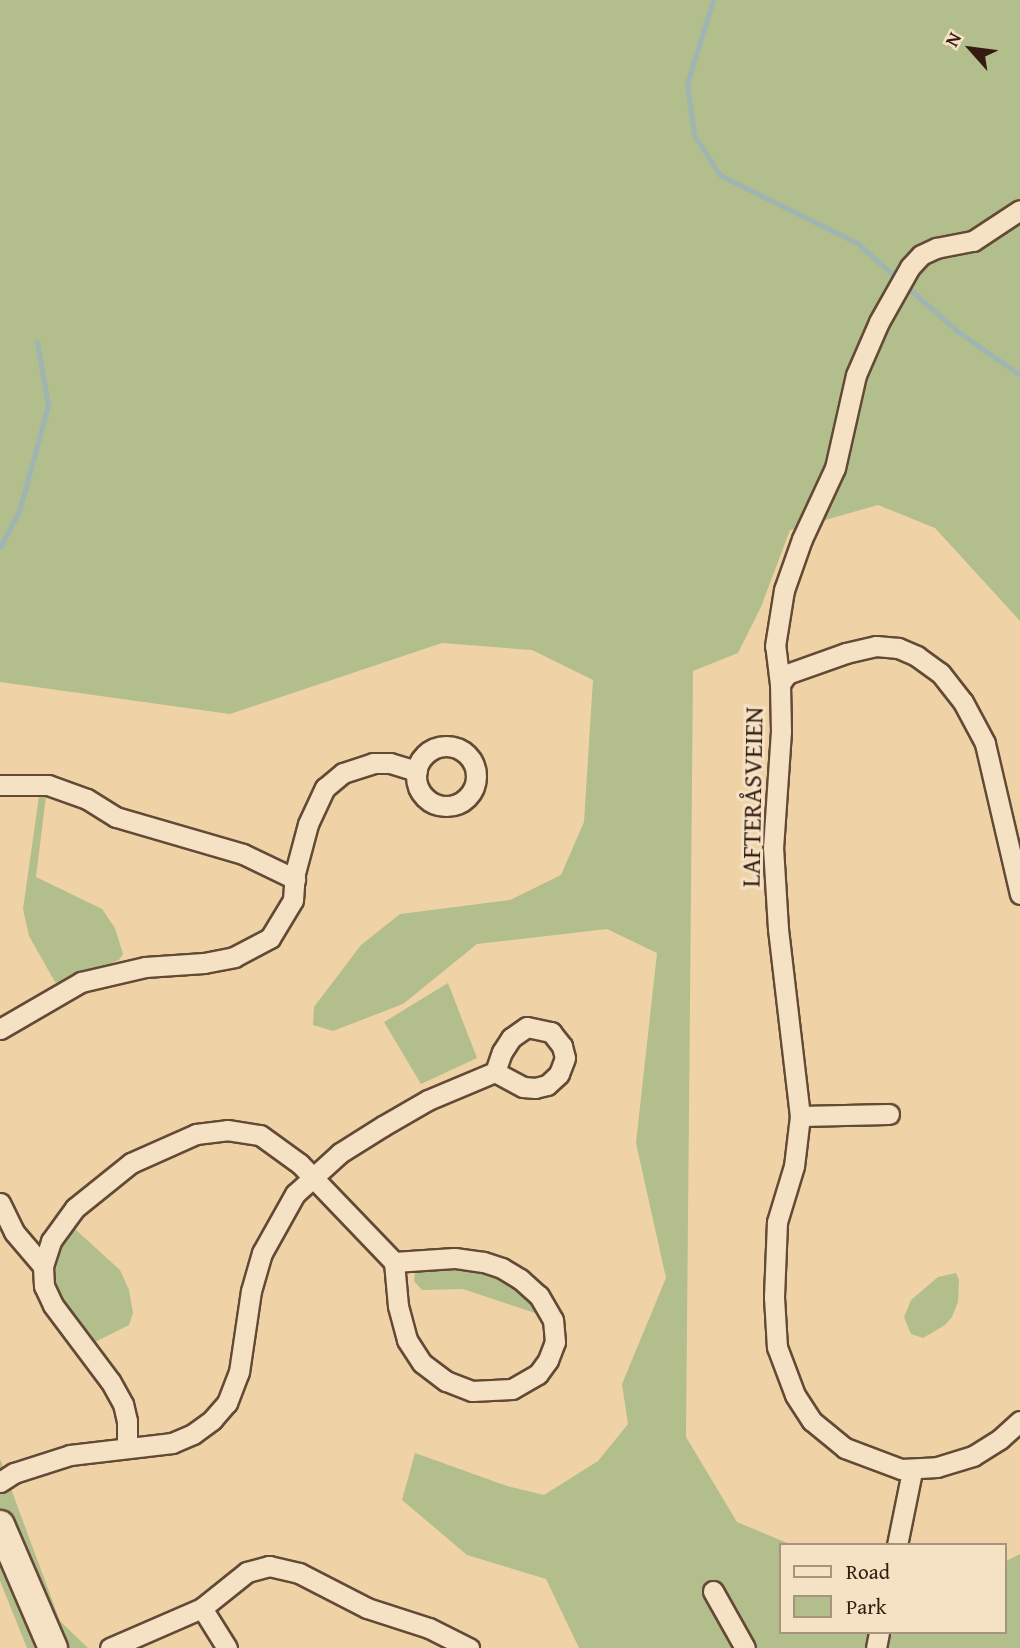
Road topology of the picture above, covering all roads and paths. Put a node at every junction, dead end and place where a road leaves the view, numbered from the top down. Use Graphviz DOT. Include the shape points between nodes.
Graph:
graph roads {
  1 [pos="1020,210"];
  2 [pos="780,684"];
  3 [pos="417,771"];
  4 [pos="0,785"];
  5 [pos="295,879"];
  6 [pos="1020,894"];
  7 [pos="0,1029"];
  8 [pos="495,1072"];
  9 [pos="889,1114"];
  10 [pos="800,1116"];
  11 [pos="314,1178"];
  12 [pos="0,1203"];
  13 [pos="394,1262"];
  14 [pos="43,1266"];
  15 [pos="1020,1421"];
  16 [pos="127,1447"];
  17 [pos="912,1471"];
  18 [pos="0,1482"];
  19 [pos="0,1525"];
  20 [pos="897,1543"];
  21 [pos="713,1591"];
  22 [pos="202,1608"];
  23 [pos="53,1648"];
  24 [pos="110,1648"];
  25 [pos="227,1648"];
  26 [pos="469,1648"];
  27 [pos="746,1648"];
  1 -- 2 [label="street" via="973,241 921,255 880,322 856,375 835,468 784,590 775,646"];
  2 -- 6 [label="street, LAFTERÅSVEIEN" via="787,674 799,669 876,646 917,656 940,673 963,702 985,743"];
  2 -- 10 [label="street, LAFTERÅSVEIEN" via="773,847"];
  3 -- 5 [label="street" via="404,765 373,763 334,780 316,804"];
  4 -- 5 [label="street" via="48,785 87,799 116,817 243,854"];
  5 -- 7 [label="street" via="293,900 282,921 270,937 254,947 234,957 145,967 81,982"];
  8 -- 11 [label="street" via="428,1100 340,1153"];
  9 -- 10 [label="street"];
  10 -- 17 [label="street, LAFTERÅSVEIEN" via="794,1166 777,1222 777,1347 795,1395 812,1421 845,1448"];
  11 -- 13 [label="street"];
  11 -- 14 [label="street" via="260,1135 227,1130 196,1134 131,1163 75,1208 51,1241"];
  11 -- 16 [label="street" via="295,1194 262,1253 251,1291 239,1372 227,1403 193,1434 172,1443"];
  12 -- 14 [label="street" via="13,1231"];
  13 -- 13 [label="street" via="407,1340 422,1363 446,1381 471,1391 512,1389 538,1374 548,1360 555,1342 553,1320 539,1296 520,1279 483,1262 454,1258"];
  14 -- 16 [label="street" via="44,1286 53,1305 123,1404"];
  15 -- 17 [label="street" via="973,1456"];
  16 -- 18 [label="street" via="69,1455"];
  17 -- 20 [label="street"];
  19 -- 23 [label="street"];
  21 -- 27 [label="street"];
  22 -- 24 [label="street"];
  22 -- 25 [label="street"];
  22 -- 26 [label="street" via="247,1572 269,1566 285,1568 367,1608"];
}
